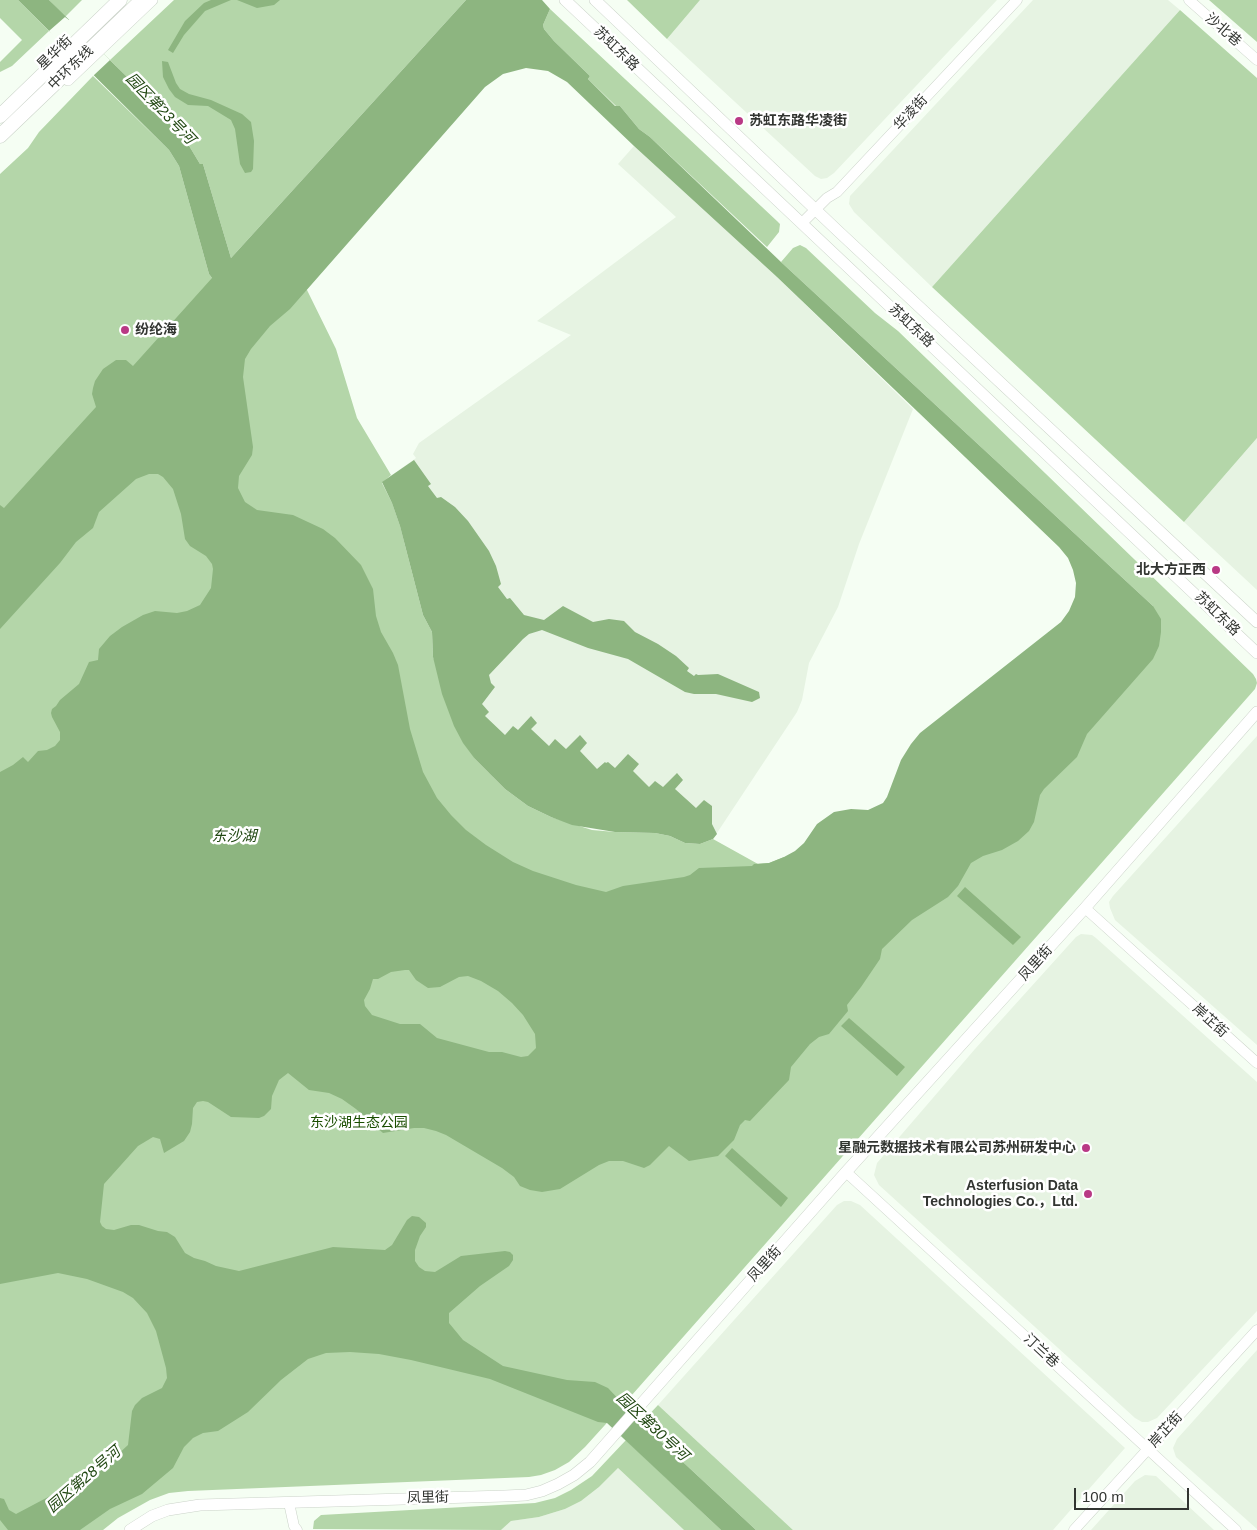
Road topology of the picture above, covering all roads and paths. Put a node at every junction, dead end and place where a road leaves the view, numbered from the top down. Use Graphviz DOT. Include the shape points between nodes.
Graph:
graph roads {
  1 [pos="111,0"];
  2 [pos="120,0"];
  3 [pos="142,0"];
  4 [pos="152,0"];
  5 [pos="565,0"];
  6 [pos="595,0"];
  7 [pos="1017,0"];
  8 [pos="1189,0"];
  9 [pos="1257,60"];
  10 [pos="0,107"];
  11 [pos="0,116"];
  12 [pos="0,136"];
  13 [pos="0,144"];
  14 [pos="816,209"];
  15 [pos="802,223"];
  16 [pos="1257,622"];
  17 [pos="1257,653"];
  18 [pos="1257,712"];
  19 [pos="1085,908"];
  20 [pos="1257,1063"];
  21 [pos="846,1172"];
  22 [pos="1257,1330"];
  23 [pos="1148,1450"];
  24 [pos="289,1503"];
  25 [pos="130,1530"];
  26 [pos="297,1530"];
  27 [pos="1074,1530"];
  28 [pos="1236,1530"];
  1 -- 10 [label="main road, 星华街"];
  2 -- 11 [label="highway, 中环东线"];
  3 -- 12 [label="highway, 中环东线"];
  4 -- 13 [label="main road, 星华街"];
  5 -- 15 [label="main road, 苏虹东路"];
  6 -- 14 [label="main road, 苏虹东路"];
  7 -- 14 [label="street, 华凌街" via="836,192"];
  8 -- 9 [label="street, 沙北巷"];
  14 -- 15 [label="street, 华凌街"];
  14 -- 16 [label="main road, 苏虹东路"];
  15 -- 17 [label="main road, 苏虹东路"];
  18 -- 19 [label="main road, 凤里街"];
  19 -- 20 [label="street, 岸芷街"];
  19 -- 21 [label="main road, 凤里街"];
  21 -- 23 [label="street, 汀兰巷"];
  21 -- 24 [label="main road, 凤里街" via="590,1462 574,1475 526,1494"];
  22 -- 23 [label="street, 岸芷街"];
  23 -- 27 [label="street, 岸芷街"];
  23 -- 28 [label="street, 汀兰巷"];
  24 -- 25 [label="main road, 凤里街" via="177,1508 152,1516"];
  24 -- 26 [label="street"];
}
